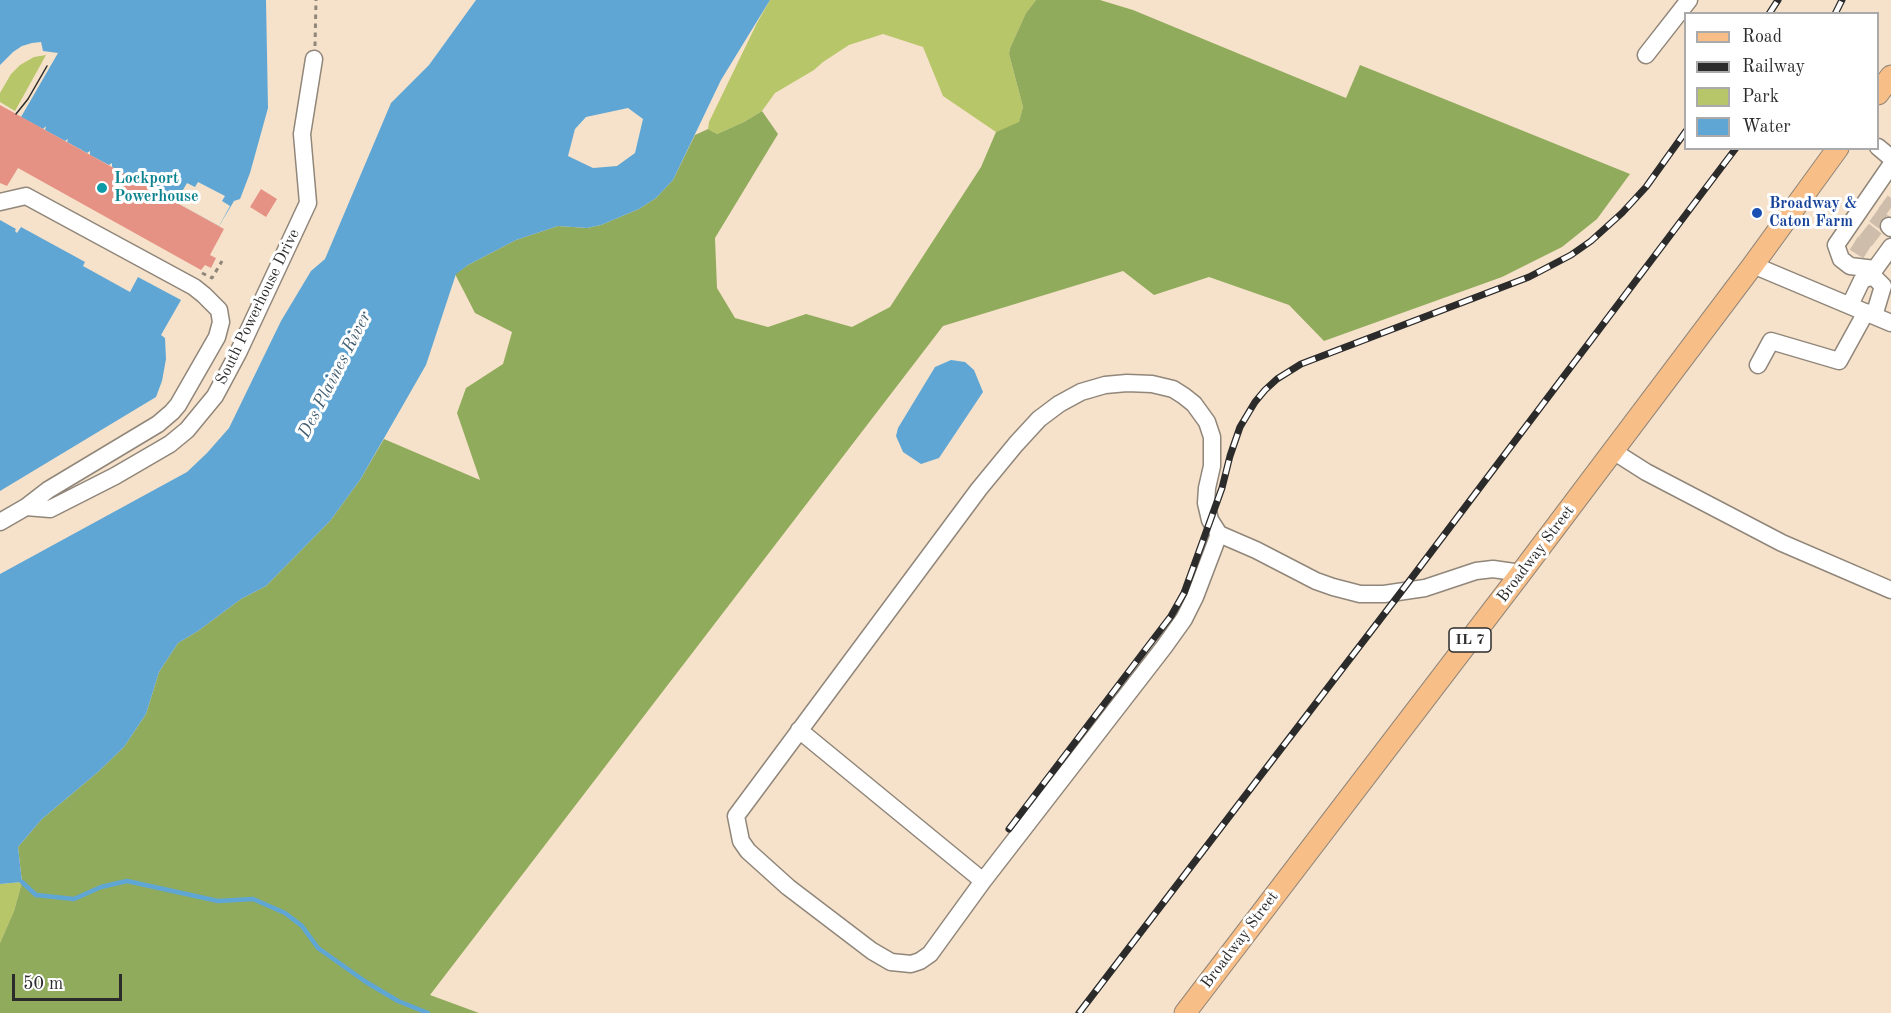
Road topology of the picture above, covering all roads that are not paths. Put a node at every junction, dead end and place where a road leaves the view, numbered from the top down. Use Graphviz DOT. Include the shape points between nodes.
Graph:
graph roads {
  1 [pos="1689,0"];
  2 [pos="1646,55"];
  3 [pos="314,59"];
  4 [pos="1891,75"];
  5 [pos="1879,93"];
  6 [pos="1837,150"];
  7 [pos="1878,150"];
  8 [pos="1883,184"];
  9 [pos="0,202"];
  10 [pos="1880,257"];
  11 [pos="1753,265"];
  12 [pos="1891,279"];
  13 [pos="1850,305"];
  14 [pos="1870,314"];
  15 [pos="1891,323"];
  16 [pos="1758,365"];
  17 [pos="1613,451"];
  18 [pos="26,507"];
  19 [pos="0,522"];
  20 [pos="1219,534"];
  21 [pos="1521,573"];
  22 [pos="1891,590"];
  23 [pos="799,729"];
  24 [pos="983,881"];
  25 [pos="1185,1013"];
  1 -- 2 [label="street"];
  3 -- 18 [label="street, South Powerhouse Drive" via="302,134 308,203 215,396 170,444 50,509"];
  4 -- 5 [label="main road"];
  6 -- 11 [label="main road, Broadway Street / IL 7"];
  7 -- 8 [label="street"];
  8 -- 10 [label="street" via="1853,232 1836,245 1841,260 1850,266"];
  9 -- 18 [label="street" via="26,196 194,287 219,310 221,322 214,343 172,412"];
  10 -- 12 [label="street"];
  10 -- 13 [label="street" via="1862,280"];
  10 -- 14 [label="street" via="1883,286"];
  11 -- 13 [label="street"];
  11 -- 17 [label="main road, Broadway Street / IL 7"];
  13 -- 14 [label="street"];
  14 -- 15 [label="street"];
  14 -- 16 [label="street" via="1839,361 1771,341"];
  17 -- 21 [label="main road, Broadway Street / IL 7"];
  17 -- 22 [label="street" via="1763,533"];
  18 -- 19 [label="street, South Powerhouse Drive"];
  20 -- 21 [label="street" via="1316,581 1360,594 1425,588 1476,571"];
  20 -- 23 [label="street" via="1206,503 1212,437 1194,404 1173,389 1152,384 1105,385 1081,392 1039,418 1016,444"];
  20 -- 24 [label="street" via="1184,619"];
  21 -- 25 [label="main road, Broadway Street / IL 7"];
  23 -- 24 [label="street"];
  23 -- 24 [label="street" via="736,816 741,841 748,851 788,887 883,959 911,964 930,954"];
}
